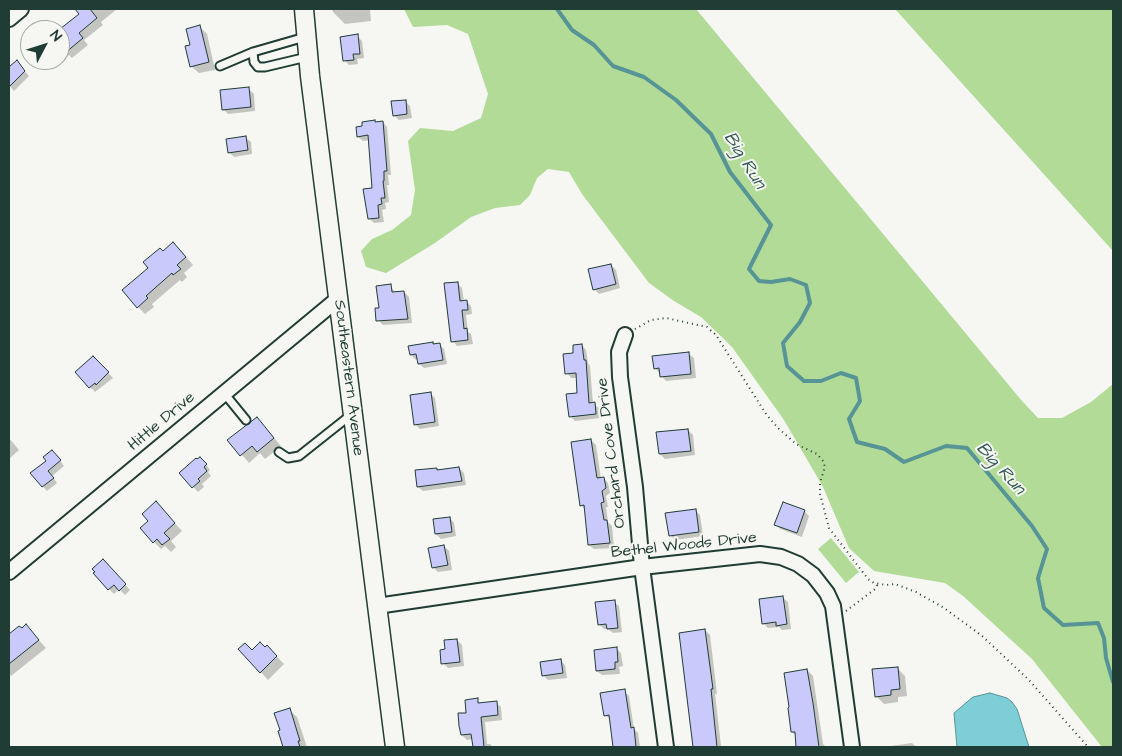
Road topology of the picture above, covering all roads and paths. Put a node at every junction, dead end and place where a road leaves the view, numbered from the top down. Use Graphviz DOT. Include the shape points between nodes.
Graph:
graph roads {
  1 [pos="21,9"];
  2 [pos="304,9"];
  3 [pos="9,19"];
  4 [pos="307,37"];
  5 [pos="253,52"];
  6 [pos="308,56"];
  7 [pos="220,66"];
  8 [pos="338,298"];
  9 [pos="625,335"];
  10 [pos="224,393"];
  11 [pos="353,413"];
  12 [pos="246,420"];
  13 [pos="279,452"];
  14 [pos="642,567"];
  15 [pos="9,572"];
  16 [pos="878,584"];
  17 [pos="377,606"];
  18 [pos="835,620"];
  19 [pos="395,747"];
  20 [pos="666,747"];
  21 [pos="852,747"];
  22 [pos="1088,747"];
  1 -- 3 [label="street"];
  2 -- 4 [label="street, Southeastern Avenue"];
  4 -- 5 [label="lane"];
  4 -- 6 [label="street, Southeastern Avenue"];
  5 -- 6 [label="lane" via="258,67"];
  5 -- 7 [label="lane"];
  6 -- 8 [label="street, Southeastern Avenue"];
  8 -- 10 [label="street, Hittle Drive"];
  8 -- 11 [label="street, Southeastern Avenue"];
  9 -- 14 [label="street, Orchard Cove Drive" via="619,352 620,376"];
  9 -- 16 [label="path" via="651,320 666,318 707,327 716,335 766,414 796,444 817,454 823,461 825,468 820,494 829,528 868,579"];
  10 -- 12 [label="lane"];
  10 -- 15 [label="street, Hittle Drive"];
  11 -- 13 [label="lane" via="300,456 288,458"];
  11 -- 17 [label="street, Southeastern Avenue"];
  14 -- 17 [label="street, Bethel Woods Drive"];
  14 -- 18 [label="street, Bethel Woods Drive" via="773,555 798,564 814,575 827,593"];
  14 -- 20 [label="street, Orchard Cove Drive"];
  16 -- 18 [label="path"];
  16 -- 22 [label="path" via="895,584 916,592 981,635 1029,680"];
  17 -- 19 [label="street, Southeastern Avenue"];
  18 -- 21 [label="street, Bethel Woods Drive"];
}
